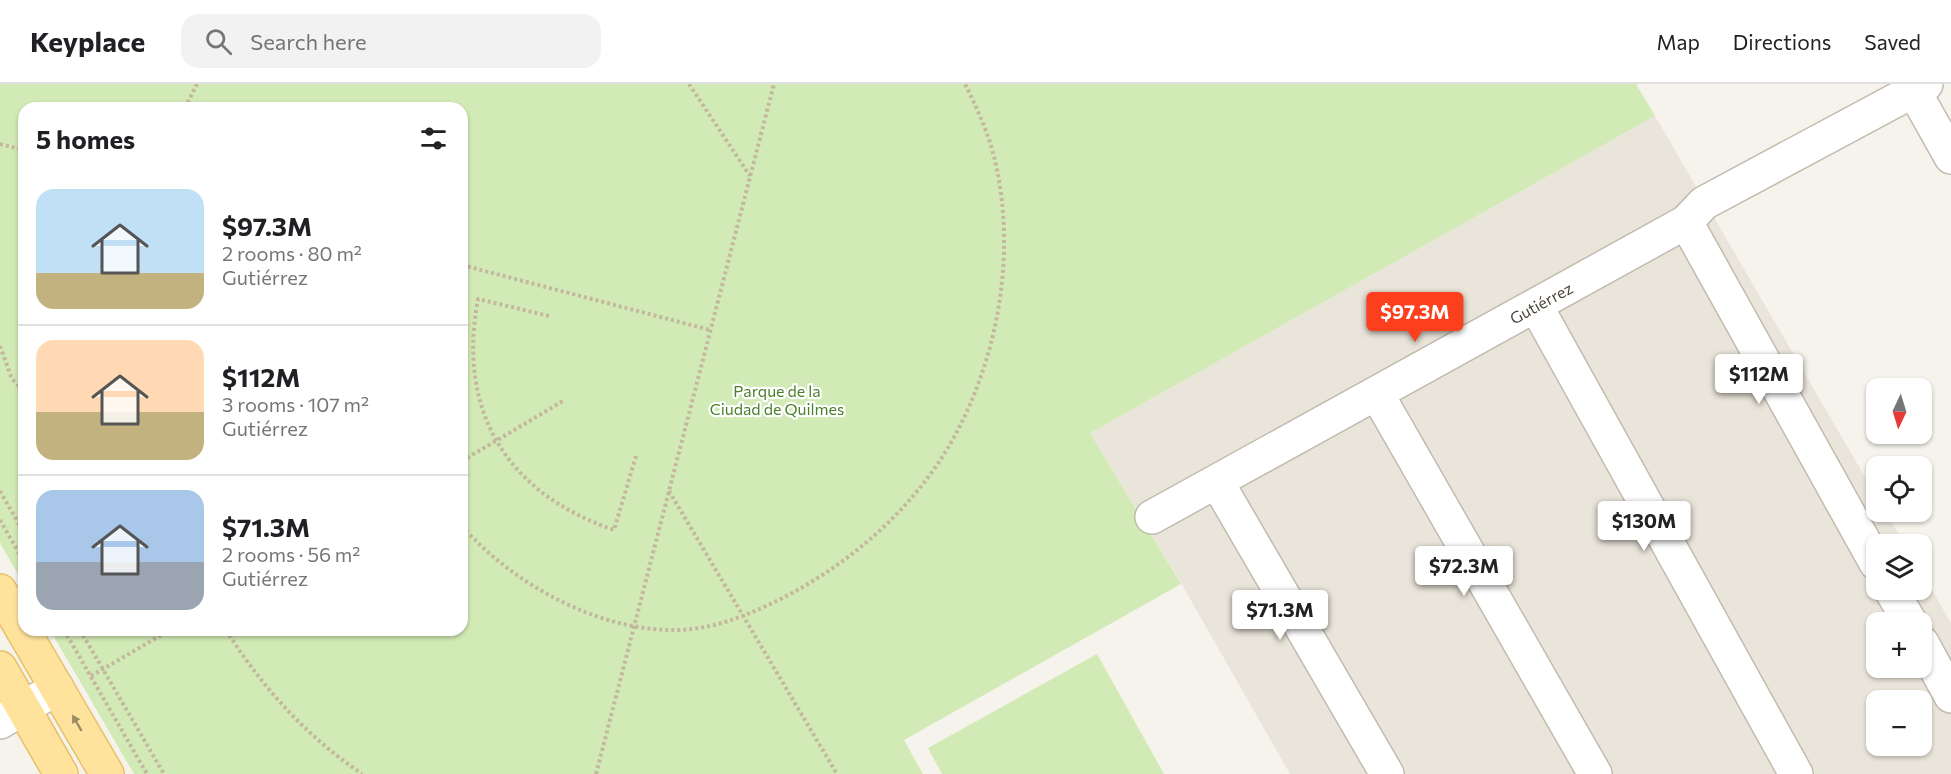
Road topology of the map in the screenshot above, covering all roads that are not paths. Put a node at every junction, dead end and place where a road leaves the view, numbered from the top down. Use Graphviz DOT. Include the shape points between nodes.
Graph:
graph roads {
  1 [pos="1917,86"];
  2 [pos="1951,157"];
  3 [pos="1686,222"];
  4 [pos="1536,306"];
  5 [pos="1377,394"];
  6 [pos="1217,482"];
  7 [pos="1152,517"];
  8 [pos="1866,545"];
  9 [pos="0,591"];
  10 [pos="18,622"];
  11 [pos="26,636"];
  12 [pos="1932,661"];
  13 [pos="0,668"];
  14 [pos="57,688"];
  15 [pos="1951,696"];
  16 [pos="12,715"];
  17 [pos="61,774"];
  18 [pos="107,774"];
  19 [pos="1387,774"];
  20 [pos="1594,774"];
  21 [pos="1796,774"];
  1 -- 2 [label="street"];
  1 -- 3 [label="street, Gutiérrez" via="1704,203"];
  3 -- 4 [label="street, Gutiérrez"];
  3 -- 8 [label="street"];
  4 -- 5 [label="street, Gutiérrez"];
  4 -- 21 [label="street"];
  5 -- 6 [label="street, Gutiérrez"];
  5 -- 20 [label="street"];
  6 -- 7 [label="street, Gutiérrez"];
  6 -- 19 [label="street"];
  9 -- 10 [label="main road"];
  11 -- 14 [label="main road"];
  12 -- 15 [label="street"];
  13 -- 16 [label="main road"];
  14 -- 16 [label="street"];
  18 -- 14 [label="main road, one-way"];
  16 -- 17 [label="main road"];
}
